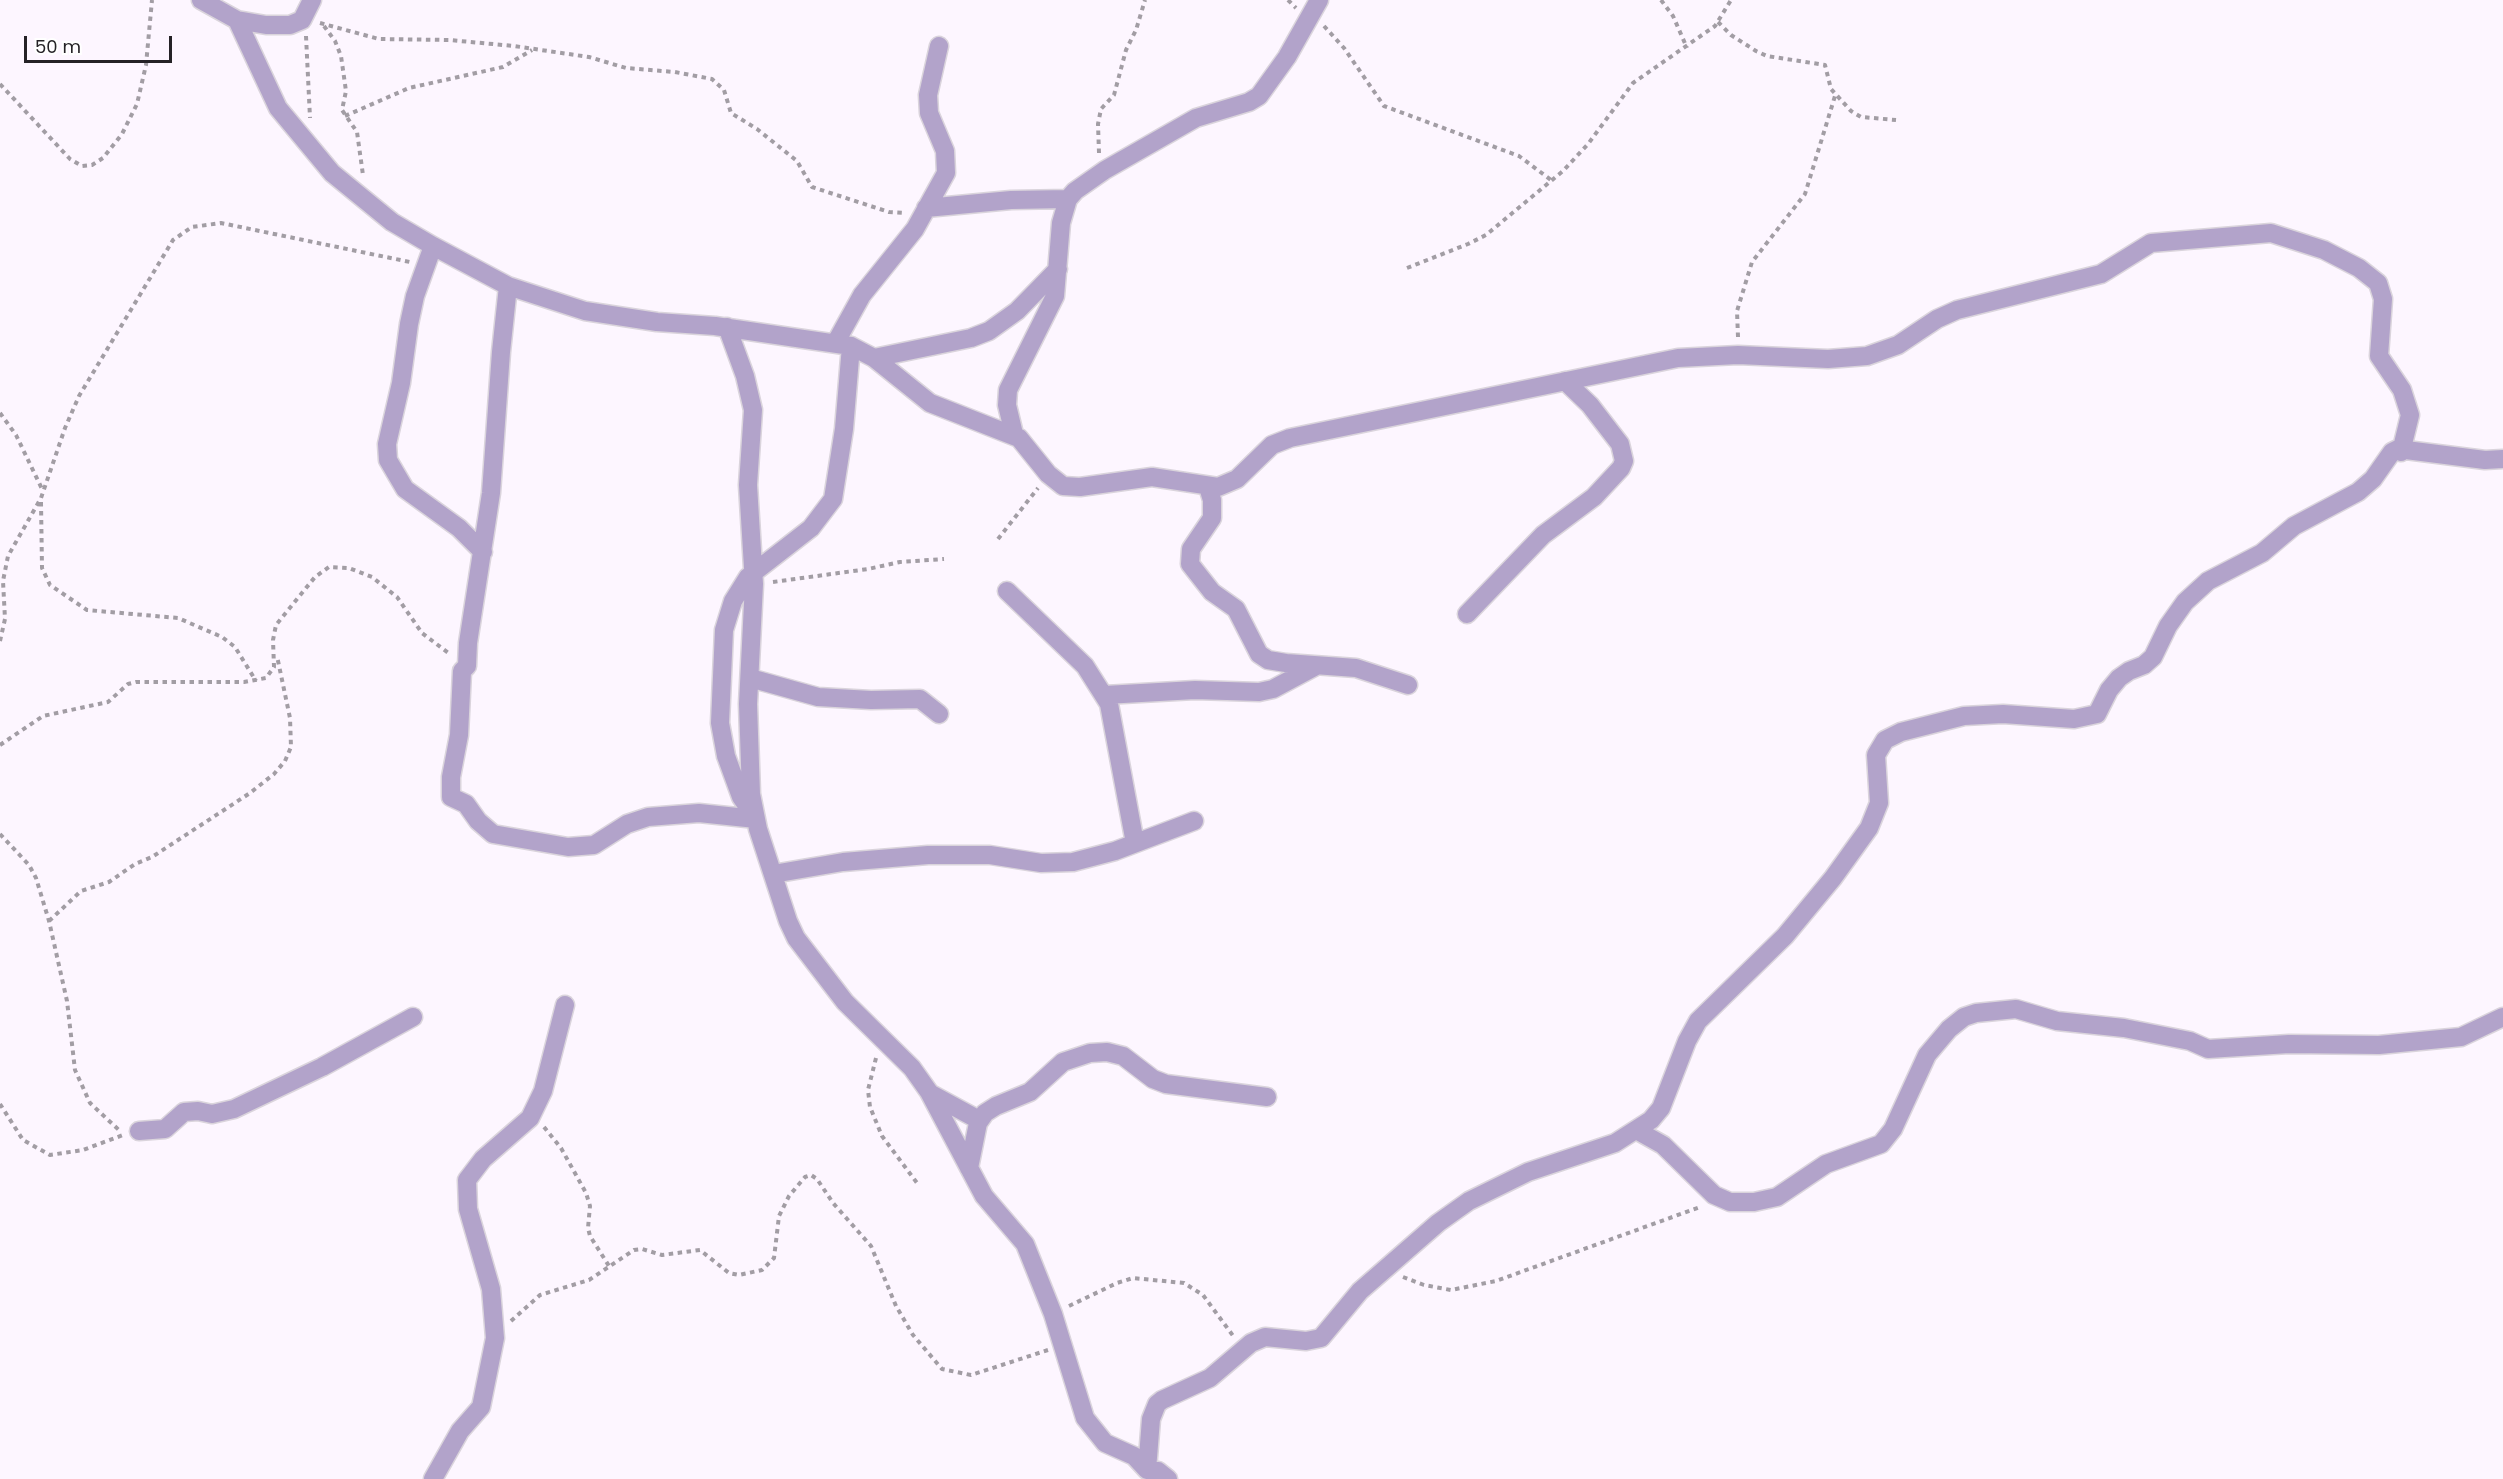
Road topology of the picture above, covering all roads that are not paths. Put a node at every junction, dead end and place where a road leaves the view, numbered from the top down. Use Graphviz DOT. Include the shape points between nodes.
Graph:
graph roads {
  1 [pos="201,0"];
  2 [pos="1314,6"];
  3 [pos="313,9"];
  4 [pos="237,20"];
  5 [pos="939,46"];
  6 [pos="1068,200"];
  7 [pos="926,208"];
  8 [pos="433,246"];
  9 [pos="1058,269"];
  10 [pos="508,285"];
  11 [pos="727,327"];
  12 [pos="844,344"];
  13 [pos="874,358"];
  14 [pos="1565,381"];
  15 [pos="1014,435"];
  16 [pos="2401,452"];
  17 [pos="2503,459"];
  18 [pos="1208,487"];
  19 [pos="483,552"];
  20 [pos="754,578"];
  21 [pos="1008,591"];
  22 [pos="1467,614"];
  23 [pos="1316,666"];
  24 [pos="750,678"];
  25 [pos="1408,685"];
  26 [pos="1105,695"];
  27 [pos="939,714"];
  28 [pos="756,819"];
  29 [pos="1194,821"];
  30 [pos="1135,843"];
  31 [pos="773,874"];
  32 [pos="565,1005"];
  33 [pos="413,1017"];
  34 [pos="2503,1017"];
  35 [pos="929,1092"];
  36 [pos="1267,1097"];
  37 [pos="980,1120"];
  38 [pos="1638,1131"];
  39 [pos="131,1133"];
  40 [pos="969,1168"];
  41 [pos="1147,1470"];
  42 [pos="434,1479"];
  43 [pos="1168,1479"];
  1 -- 4 [label="street"];
  2 -- 6 [label="street" via="1287,57 1259,96 1196,118 1105,170 1074,191"];
  3 -- 4 [label="street" via="283,26"];
  4 -- 8 [label="street" via="278,108 332,173 392,222"];
  5 -- 7 [label="street" via="928,95 929,113 945,151 947,169"];
  6 -- 7 [label="street" via="1011,200"];
  6 -- 9 [label="street" via="1063,212"];
  7 -- 12 [label="street" via="899,252 862,295"];
  8 -- 10 [label="street"];
  8 -- 19 [label="street" via="409,324 387,444 388,460 405,489 459,528"];
  9 -- 13 [label="street" via="1017,311 989,331"];
  9 -- 15 [label="street" via="1052,305 1008,390"];
  10 -- 11 [label="street" via="604,315"];
  10 -- 19 [label="street"];
  11 -- 12 [label="street"];
  11 -- 20 [label="street" via="753,410 748,485"];
  12 -- 13 [label="street"];
  12 -- 20 [label="street" via="844,429 833,499 811,528"];
  13 -- 15 [label="street" via="930,403"];
  14 -- 16 [label="street" via="1678,358 1867,356 1899,345 1936,319 1957,310 2101,274 2151,243 2271,232 2324,250 2378,283 2383,299 2379,356 2402,390 2410,415"];
  14 -- 18 [label="street" via="1290,438 1272,445 1237,479"];
  14 -- 22 [label="street" via="1590,405 1620,444 1624,461 1587,503 1543,535"];
  15 -- 18 [label="street" via="1060,484 1072,487 1152,477"];
  16 -- 17 [label="street"];
  16 -- 38 [label="street" via="2392,452 2373,479 2358,492 2294,526 2262,553 2208,581 2185,602 2153,657 2119,678 2097,714 2074,719 2003,714 1964,716 1900,732 1881,744 1876,760 1879,803 1869,828 1785,936 1698,1021 1660,1108"];
  18 -- 23 [label="street" via="1212,518 1189,554 1192,568 1212,592 1236,609 1258,654 1268,660"];
  19 -- 28 [label="street" via="467,666 462,671 452,798 466,804 490,833 580,847 594,845 627,824 648,817 699,813"];
  20 -- 24 [label="street"];
  20 -- 28 [label="street" via="733,601 724,630 720,723 726,756 741,797"];
  21 -- 26 [label="street" via="1074,655"];
  23 -- 25 [label="street" via="1356,668"];
  23 -- 26 [label="street" via="1273,689 1259,692 1195,690"];
  24 -- 27 [label="street" via="818,697 920,699"];
  24 -- 28 [label="street" via="748,744"];
  26 -- 30 [label="street" via="1112,714"];
  28 -- 31 [label="street"];
  29 -- 30 [label="street"];
  30 -- 31 [label="street" via="1073,862 928,855 843,862"];
  31 -- 35 [label="street" via="796,938 845,1002 912,1068"];
  32 -- 42 [label="street" via="543,1090 530,1118 483,1159 467,1180 468,1209 491,1289 495,1338 481,1407 460,1431"];
  33 -- 39 [label="street" via="234,1109 212,1114 184,1112 165,1129"];
  34 -- 38 [label="street" via="2461,1037 2379,1045 2208,1048 2124,1028 2057,1021 2016,1009 1976,1013 1949,1029 1927,1054 1893,1129 1881,1144 1826,1164 1777,1197 1742,1203 1721,1198 1664,1145"];
  35 -- 37 [label="street"];
  35 -- 40 [label="street"];
  36 -- 37 [label="street" via="1166,1084 1123,1056 1098,1052 1063,1062 1035,1089 996,1106"];
  37 -- 40 [label="street"];
  38 -- 41 [label="street" via="1606,1147 1528,1172 1468,1201 1355,1296 1321,1338 1306,1341 1268,1337 1242,1350 1210,1378 1168,1396 1157,1404 1149,1424"];
  40 -- 41 [label="street" via="984,1196 1025,1244 1053,1314 1085,1418 1105,1443 1134,1456"];
  41 -- 43 [label="street" via="1158,1471"];
}
